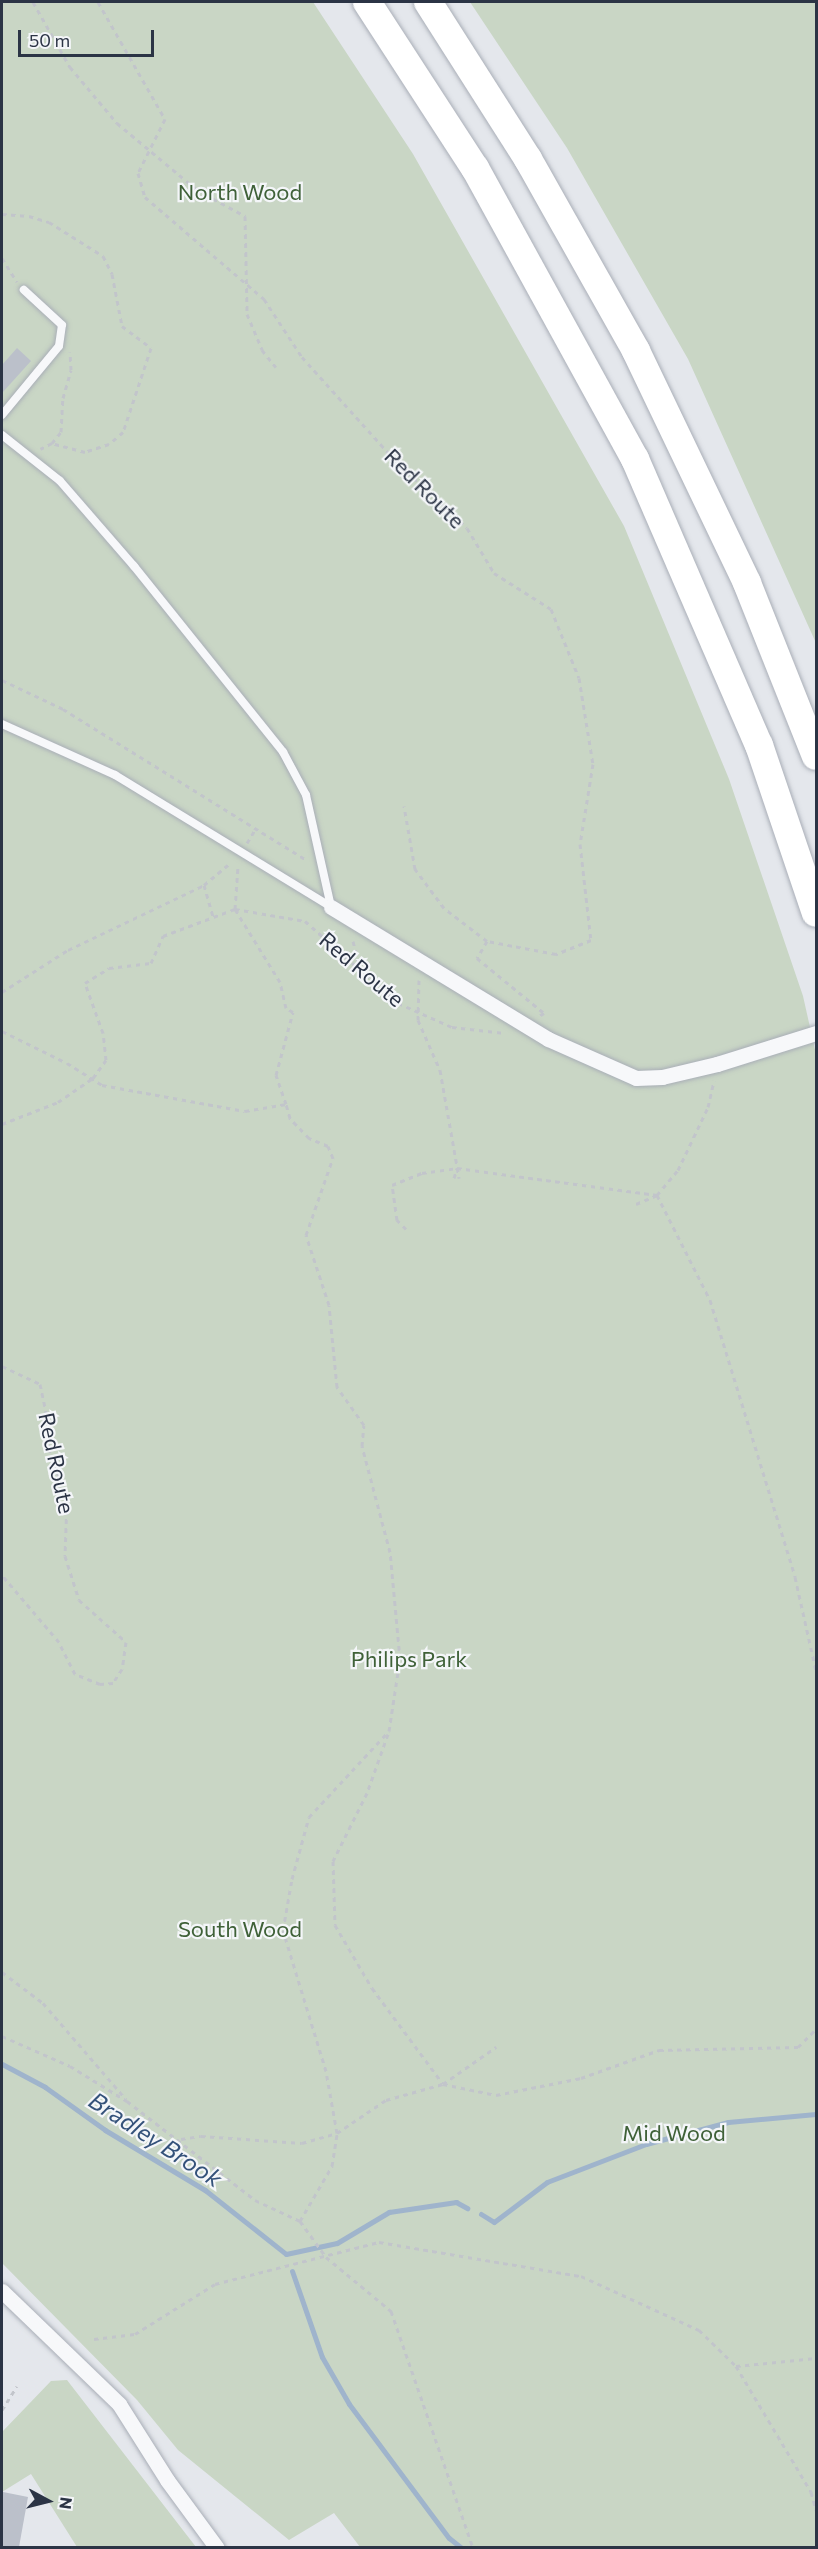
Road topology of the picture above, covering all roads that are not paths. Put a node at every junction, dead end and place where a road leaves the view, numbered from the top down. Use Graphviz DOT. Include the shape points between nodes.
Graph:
graph roads {
  1 [pos="368,2"];
  2 [pos="428,2"];
  3 [pos="24,290"];
  4 [pos="2,415"];
  5 [pos="2,435"];
  6 [pos="2,724"];
  7 [pos="816,756"];
  8 [pos="332,907"];
  9 [pos="816,914"];
  10 [pos="816,1033"];
  11 [pos="2,2291"];
  12 [pos="217,2547"];
  1 -- 9 [label="highway" via="475,168 634,459 759,745"];
  2 -- 7 [label="highway" via="528,159 636,351 738,563"];
  3 -- 4 [label="lane" via="62,325 59,346"];
  5 -- 8 [label="lane" via="60,481 134,566 283,752 306,795"];
  6 -- 8 [label="lane" via="116,775"];
  8 -- 10 [label="street" via="527,1026 607,1068 636,1078 662,1077 717,1064"];
  11 -- 12 [label="street" via="119,2404 191,2516"];
}
